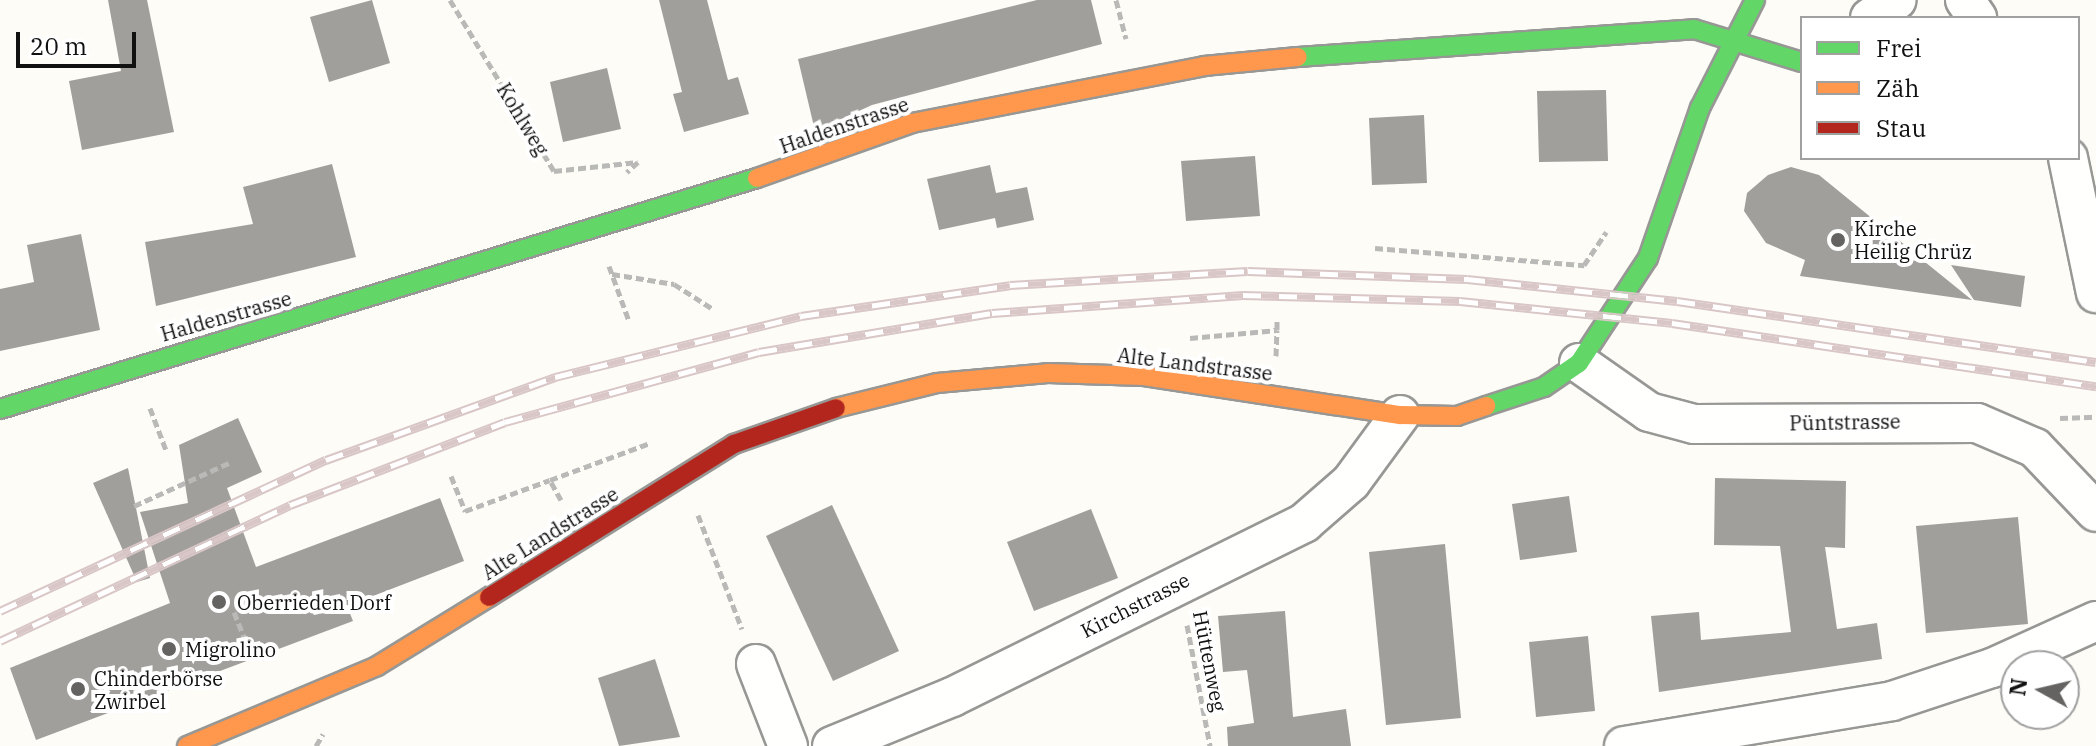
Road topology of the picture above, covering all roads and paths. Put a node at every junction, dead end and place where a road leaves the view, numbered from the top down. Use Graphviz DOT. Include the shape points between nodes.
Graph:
graph roads {
  1 [pos="450,0"];
  2 [pos="1755,0"];
  3 [pos="1897,0"];
  4 [pos="1873,16"];
  5 [pos="1729,41"];
  6 [pos="1800,61"];
  7 [pos="2068,160"];
  8 [pos="618,181"];
  9 [pos="594,228"];
  10 [pos="1606,232"];
  11 [pos="1375,248"];
  12 [pos="612,274"];
  13 [pos="2096,293"];
  14 [pos="713,309"];
  15 [pos="1277,320"];
  16 [pos="629,321"];
  17 [pos="1277,330"];
  18 [pos="1173,339"];
  19 [pos="1579,363"];
  20 [pos="1275,369"];
  21 [pos="144,393"];
  22 [pos="0,409"];
  23 [pos="1400,415"];
  24 [pos="2096,417"];
  25 [pos="2052,419"];
  26 [pos="655,441"];
  27 [pos="166,450"];
  28 [pos="231,462"];
  29 [pos="451,476"];
  30 [pos="550,480"];
  31 [pos="561,500"];
  32 [pos="134,506"];
  33 [pos="696,509"];
  34 [pos="2096,512"];
  35 [pos="1174,584"];
  36 [pos="732,606"];
  37 [pos="234,612"];
  38 [pos="2096,621"];
  39 [pos="246,642"];
  40 [pos="756,664"];
  41 [pos="187,746"];
  42 [pos="788,746"];
  43 [pos="832,746"];
  44 [pos="1210,746"];
  45 [pos="1624,746"];
  1 -- 8 [label="path, Kohlweg" via="554,171 638,162"];
  2 -- 5 [label="main road, Alte Landstrasse"];
  3 -- 4 [label="street"];
  5 -- 6 [label="main road, Haldenstrasse"];
  5 -- 9 [label="main road, Haldenstrasse" via="1694,29 1539,36 1204,66 912,123"];
  5 -- 19 [label="main road, Alte Landstrasse" via="1648,258"];
  7 -- 13 [label="street"];
  9 -- 12 [label="path"];
  9 -- 22 [label="main road, Haldenstrasse"];
  10 -- 11 [label="path" via="1584,265"];
  12 -- 14 [label="path" via="674,284"];
  12 -- 16 [label="path"];
  15 -- 17 [label="path"];
  17 -- 18 [label="path"];
  17 -- 20 [label="path"];
  19 -- 23 [label="main road, Alte Landstrasse" via="1544,387 1496,407 1457,416"];
  19 -- 34 [label="street, Püntstrasse" via="1649,412 1694,424 1977,423 2035,448"];
  21 -- 27 [label="path"];
  23 -- 35 [label="street, Kirchstrasse" via="1351,482 1304,523"];
  23 -- 41 [label="main road, Alte Landstrasse" via="1144,376 1048,373 937,383 850,403 734,444 377,666"];
  24 -- 25 [label="path"];
  26 -- 30 [label="path"];
  28 -- 32 [label="path"];
  29 -- 30 [label="path" via="465,511"];
  30 -- 31 [label="path"];
  33 -- 36 [label="path"];
  35 -- 43 [label="street, Kirchstrasse" via="952,697"];
  35 -- 44 [label="path, Hüttenweg"];
  37 -- 39 [label="path"];
  38 -- 45 [label="street" via="1992,668 1892,701"];
  40 -- 42 [label="street"];
}
